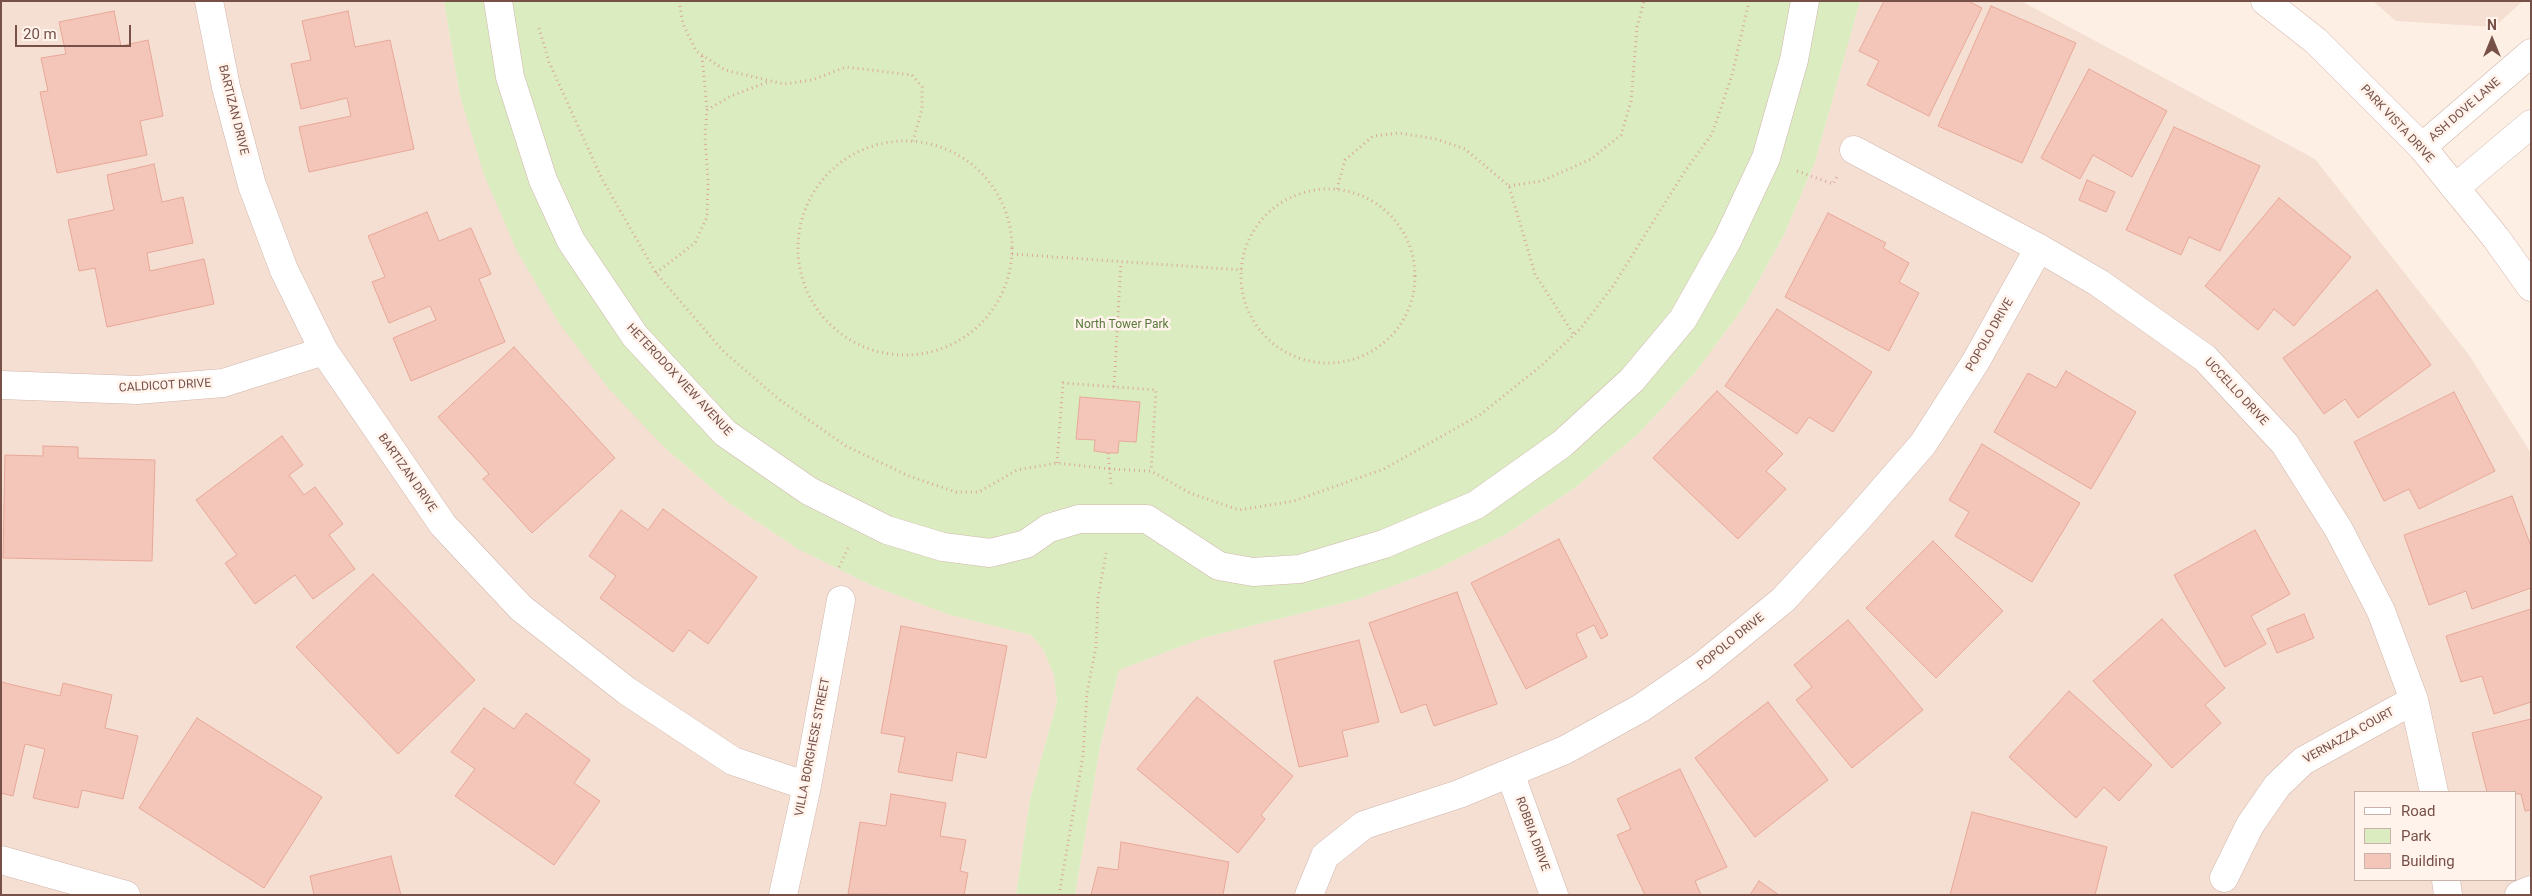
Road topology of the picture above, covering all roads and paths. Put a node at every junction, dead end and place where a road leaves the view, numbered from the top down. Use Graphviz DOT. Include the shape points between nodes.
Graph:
graph roads {
  1 [pos="209,1"];
  2 [pos="498,1"];
  3 [pos="679,1"];
  4 [pos="1644,1"];
  5 [pos="1749,1"];
  6 [pos="1805,1"];
  7 [pos="2265,1"];
  8 [pos="537,20"];
  9 [pos="2531,53"];
  10 [pos="702,55"];
  11 [pos="771,81"];
  12 [pos="707,110"];
  13 [pos="2531,124"];
  14 [pos="913,141"];
  15 [pos="2422,147"];
  16 [pos="1854,150"];
  17 [pos="1766,158"];
  18 [pos="1509,186"];
  19 [pos="2455,188"];
  20 [pos="1336,189"];
  21 [pos="2039,248"];
  22 [pos="1012,254"];
  23 [pos="1121,262"];
  24 [pos="1242,270"];
  25 [pos="656,273"];
  26 [pos="2531,287"];
  27 [pos="1574,334"];
  28 [pos="324,351"];
  29 [pos="1,385"];
  30 [pos="1114,387"];
  31 [pos="1108,453"];
  32 [pos="1057,463"];
  33 [pos="1111,469"];
  34 [pos="1151,471"];
  35 [pos="862,518"];
  36 [pos="1111,519"];
  37 [pos="841,600"];
  38 [pos="2414,700"];
  39 [pos="1510,773"];
  40 [pos="807,786"];
  41 [pos="2434,791"];
  42 [pos="1,860"];
  43 [pos="2224,878"];
  44 [pos="2446,881"];
  45 [pos="2531,890"];
  46 [pos="126,895"];
  47 [pos="783,895"];
  48 [pos="1059,895"];
  49 [pos="1309,895"];
  50 [pos="1554,895"];
  51 [pos="2448,895"];
  52 [pos="2519,895"];
  1 -- 28 [label="street, BARTIZAN DRIVE" via="226,87 252,185 284,270"];
  2 -- 35 [label="street, HETERODOX VIEW AVENUE" via="510,77 543,180 571,241 636,336 725,433 809,491"];
  3 -- 10 [label="path" via="683,24 696,51"];
  4 -- 18 [label="path" via="1637,27 1631,101 1621,135 1591,159 1542,181"];
  5 -- 27 [label="path" via="1732,75 1712,134 1685,171 1614,286"];
  6 -- 17 [label="street, HETERODOX VIEW AVENUE" via="1794,60"];
  7 -- 15 [label="street, PARK VISTA DRIVE" via="2316,41"];
  8 -- 25 [label="path" via="549,62 602,179"];
  9 -- 15 [label="street, ASH DOVE LANE"];
  10 -- 11 [label="path" via="725,70"];
  10 -- 12 [label="path"];
  11 -- 12 [label="path" via="731,96"];
  11 -- 14 [label="path" via="784,84 812,80 846,67 912,75 922,87 922,109"];
  12 -- 25 [label="path" via="707,217 695,243"];
  13 -- 19 [label="street"];
  14 -- 22 [label="path" via="946,149 975,168 997,193 1010,225"];
  14 -- 22 [label="path" via="876,144 842,160 816,187 800,221 797,258 807,293 828,324 859,345 892,355 926,354 958,342 985,320 1004,292"];
  15 -- 19 [label="street, PARK VISTA DRIVE"];
  16 -- 17 [label="path" via="1833,184"];
  16 -- 21 [label="street, UCCELLO DRIVE"];
  17 -- 36 [label="street, HETERODOX VIEW AVENUE" via="1727,241 1683,319 1632,380 1562,444 1476,505 1384,544 1310,567 1253,572 1219,566 1147,519"];
  18 -- 20 [label="path" via="1465,149 1436,139 1399,133 1373,136 1345,160"];
  18 -- 27 [label="path" via="1535,274"];
  19 -- 26 [label="street, PARK VISTA DRIVE"];
  20 -- 24 [label="path" via="1306,192 1279,204 1257,225 1244,252"];
  20 -- 24 [label="path" via="1363,196 1386,211 1404,232 1414,259 1415,286 1408,313 1392,336 1371,352 1345,362 1317,363 1288,354 1264,336 1248,311 1240,282"];
  21 -- 38 [label="street, UCCELLO DRIVE" via="2099,283 2205,358 2285,444 2338,530 2381,611"];
  21 -- 39 [label="street, POPOLO DRIVE" via="1976,361 1923,444 1783,600 1702,666 1640,708 1565,750"];
  22 -- 23 [label="path"];
  23 -- 24 [label="path"];
  23 -- 30 [label="path"];
  25 -- 32 [label="path" via="724,352 780,400 846,446 909,476 956,492 980,492 1017,470"];
  27 -- 34 [label="path" via="1542,365 1481,414 1384,469 1294,501 1239,510 1190,493"];
  28 -- 29 [label="street, CALDICOT DRIVE" via="223,383 137,390"];
  28 -- 40 [label="street, BARTIZAN DRIVE" via="443,524 521,608 627,692 733,761"];
  30 -- 32 [label="path" via="1063,383"];
  30 -- 34 [label="path" via="1156,390"];
  31 -- 33 [label="path"];
  32 -- 33 [label="path"];
  33 -- 34 [label="path"];
  33 -- 36 [label="path"];
  35 -- 36 [label="street, HETERODOX VIEW AVENUE" via="887,530 942,547 990,553 1026,544 1049,528 1079,519"];
  35 -- 37 [label="path" via="828,589"];
  36 -- 48 [label="path" via="1098,598 1096,646 1087,693 1083,756"];
  37 -- 40 [label="street, VILLA BORGHESE STREET"];
  38 -- 41 [label="street, UCCELLO DRIVE"];
  38 -- 43 [label="street, VERNAZZA COURT" via="2303,761 2277,786 2250,825"];
  39 -- 49 [label="street, POPOLO DRIVE" via="1459,794 1364,825 1325,856"];
  39 -- 50 [label="street, ROBBIA DRIVE"];
  40 -- 47 [label="street, VILLA BORGHESE STREET"];
  42 -- 46 [label="street"];
  44 -- 51 [label="street"];
  45 -- 52 [label="street"];
}
